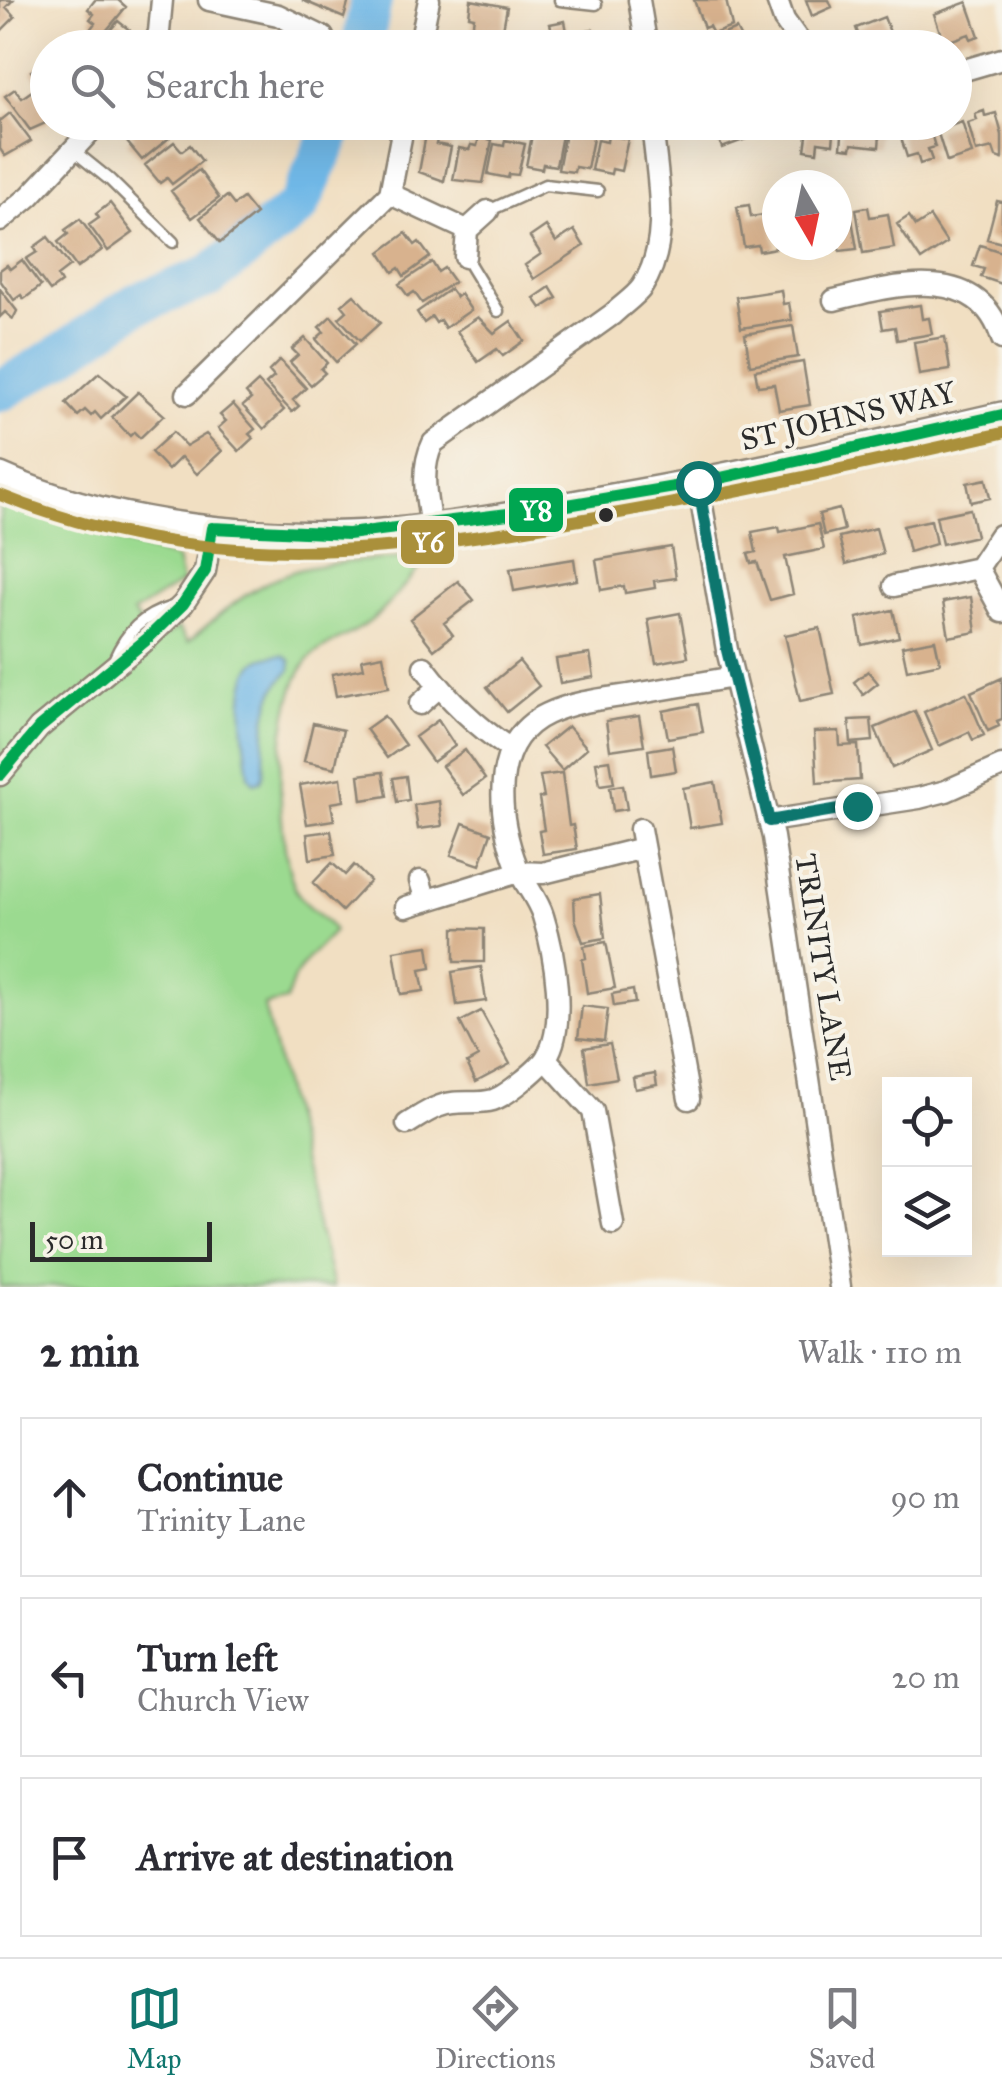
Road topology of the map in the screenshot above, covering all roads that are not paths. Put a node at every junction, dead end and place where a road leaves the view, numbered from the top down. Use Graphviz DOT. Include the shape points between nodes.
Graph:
graph roads {
  1 [pos="162,0"];
  2 [pos="209,0"];
  3 [pos="429,0"];
  4 [pos="560,0"];
  5 [pos="639,0"];
  6 [pos="777,0"];
  7 [pos="596,4"];
  8 [pos="296,24"];
  9 [pos="159,30"];
  10 [pos="294,30"];
  11 [pos="308,30"];
  12 [pos="423,30"];
  13 [pos="644,30"];
  14 [pos="791,30"];
  15 [pos="1002,59"];
  16 [pos="972,68"];
  17 [pos="83,140"];
  18 [pos="400,140"];
  19 [pos="653,140"];
  20 [pos="74,150"];
  21 [pos="598,190"];
  22 [pos="390,194"];
  23 [pos="488,210"];
  24 [pos="0,221"];
  25 [pos="466,230"];
  26 [pos="173,242"];
  27 [pos="465,257"];
  28 [pos="834,300"];
  29 [pos="498,311"];
  30 [pos="1002,339"];
  31 [pos="187,394"];
  32 [pos="1002,415"];
  33 [pos="0,476"];
  34 [pos="698,483"];
  35 [pos="431,526"];
  36 [pos="212,528"];
  37 [pos="1000,535"];
  38 [pos="978,568"];
  39 [pos="894,586"];
  40 [pos="1002,612"];
  41 [pos="424,667"];
  42 [pos="734,677"];
  43 [pos="439,688"];
  44 [pos="420,704"];
  45 [pos="509,748"];
  46 [pos="1002,766"];
  47 [pos="0,775"];
  48 [pos="769,821"];
  49 [pos="520,872"];
  50 [pos="417,896"];
  51 [pos="546,1059"];
  52 [pos="689,1099"];
  53 [pos="406,1124"];
  54 [pos="612,1224"];
  55 [pos="840,1287"];
  1 -- 9 [label="street"];
  2 -- 8 [label="street"];
  3 -- 12 [label="street"];
  4 -- 7 [label="lane"];
  5 -- 13 [label="street"];
  6 -- 14 [label="street"];
  8 -- 10 [label="street"];
  8 -- 11 [label="street"];
  15 -- 16 [label="street"];
  17 -- 20 [label="street"];
  18 -- 22 [label="street"];
  19 -- 35 [label="street" via="661,232 640,290 432,443 425,476"];
  20 -- 24 [label="street"];
  20 -- 26 [label="lane"];
  21 -- 23 [label="lane" via="545,185"];
  22 -- 25 [label="street"];
  22 -- 31 [label="street"];
  23 -- 25 [label="street"];
  25 -- 27 [label="street"];
  27 -- 29 [label="lane"];
  28 -- 30 [label="street" via="914,285 952,286 987,311"];
  32 -- 34 [label="street, ST JOHNS WAY"];
  33 -- 36 [label="street, ST JOHNS WAY" via="109,511"];
  34 -- 35 [label="street, ST JOHNS WAY"];
  34 -- 42 [label="street, TRINITY LANE"];
  35 -- 36 [label="street, ST JOHNS WAY" via="348,534"];
  36 -- 47 [label="street" via="205,571 183,604 39,728"];
  37 -- 38 [label="street"];
  38 -- 39 [label="street"];
  38 -- 40 [label="street"];
  41 -- 43 [label="street"];
  42 -- 45 [label="street" via="575,704 544,715"];
  42 -- 48 [label="street, TRINITY LANE"];
  43 -- 44 [label="street"];
  43 -- 45 [label="street"];
  45 -- 49 [label="street" via="502,775 505,813"];
  46 -- 48 [label="street" via="919,798"];
  48 -- 55 [label="street, TRINITY LANE"];
  49 -- 50 [label="street"];
  49 -- 51 [label="street" via="542,912 554,965 556,1022"];
  49 -- 52 [label="street" via="543,873 642,839"];
  51 -- 53 [label="street" via="494,1100 442,1104"];
  51 -- 54 [label="street" via="593,1111"];
}
